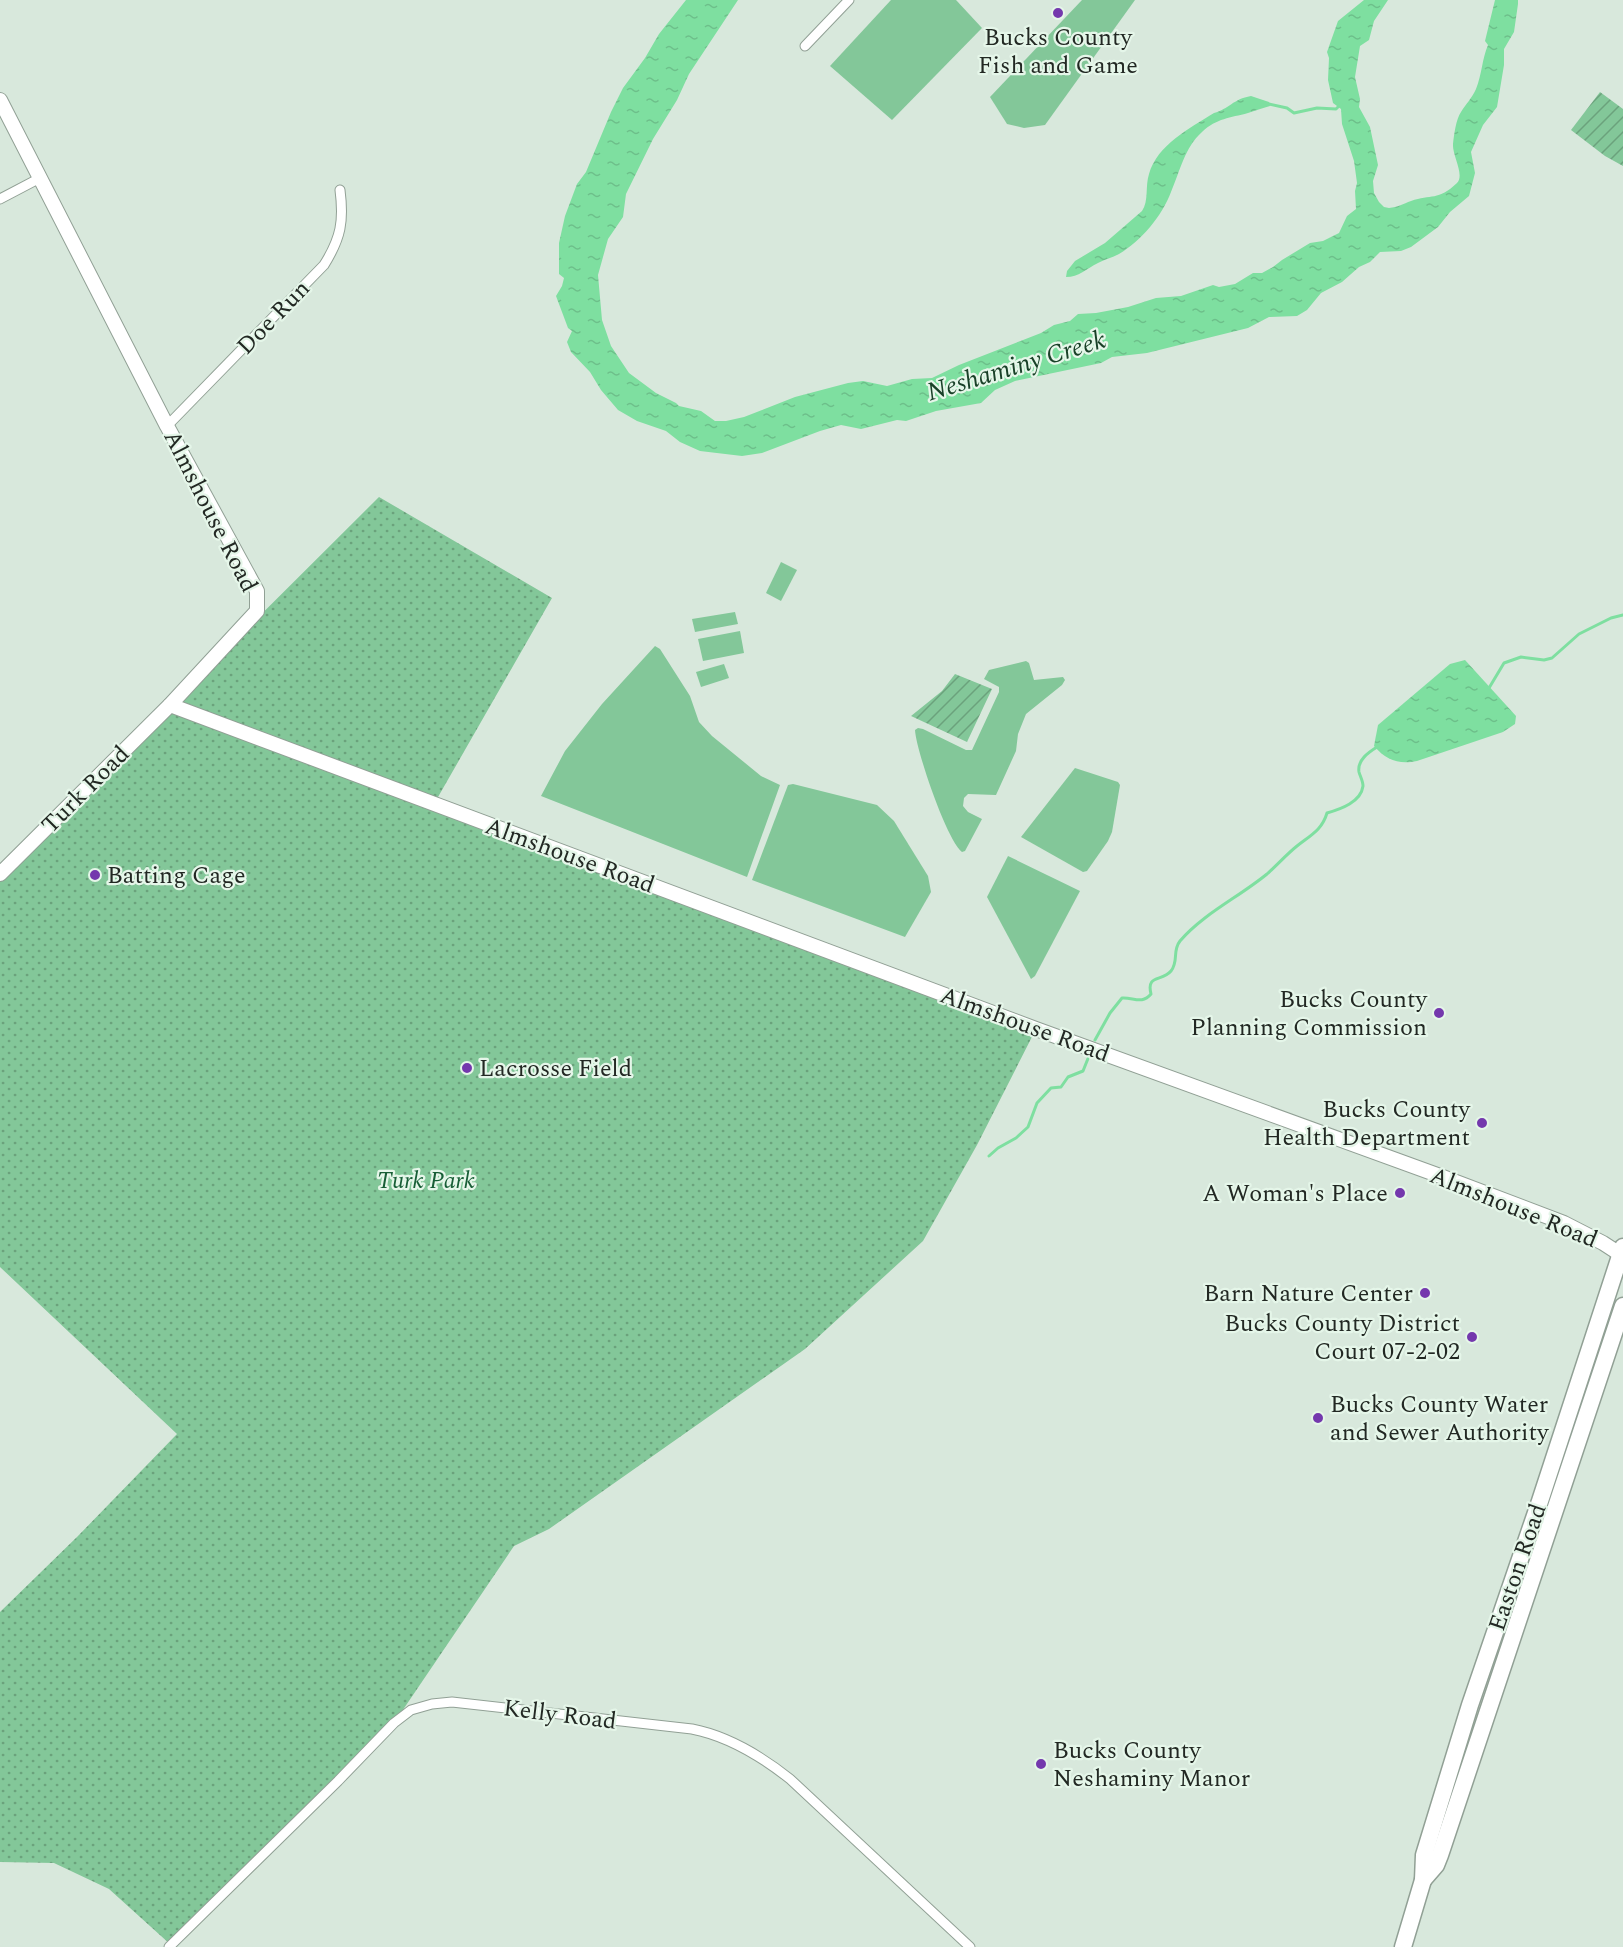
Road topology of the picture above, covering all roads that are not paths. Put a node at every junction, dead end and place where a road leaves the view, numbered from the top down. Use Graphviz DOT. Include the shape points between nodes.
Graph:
graph roads {
  1 [pos="849,0"];
  2 [pos="805,46"];
  3 [pos="0,100"];
  4 [pos="40,178"];
  5 [pos="340,190"];
  6 [pos="0,199"];
  7 [pos="167,426"];
  8 [pos="170,705"];
  9 [pos="0,874"];
  10 [pos="1622,1253"];
  11 [pos="1623,1306"];
  12 [pos="1423,1880"];
  13 [pos="169,1947"];
  14 [pos="970,1947"];
  15 [pos="1403,1947"];
  1 -- 2 [label="street"];
  3 -- 4 [label="street, Almshouse Road"];
  4 -- 6 [label="street"];
  4 -- 7 [label="street, Almshouse Road"];
  5 -- 7 [label="street, Doe Run" via="341,229 324,265"];
  7 -- 8 [label="street, Almshouse Road" via="257,591 256,610"];
  8 -- 9 [label="street, Turk Road"];
  8 -- 10 [label="street, Almshouse Road" via="1485,1193 1564,1223"];
  10 -- 12 [label="highway, Easton Road" via="1470,1705 1424,1855"];
  11 -- 12 [label="highway, Easton Road" via="1440,1854"];
  12 -- 15 [label="highway, Easton Road"];
  13 -- 14 [label="street, Kelly Road" via="394,1723 411,1710 443,1702 692,1729 723,1738 790,1779"];
}
